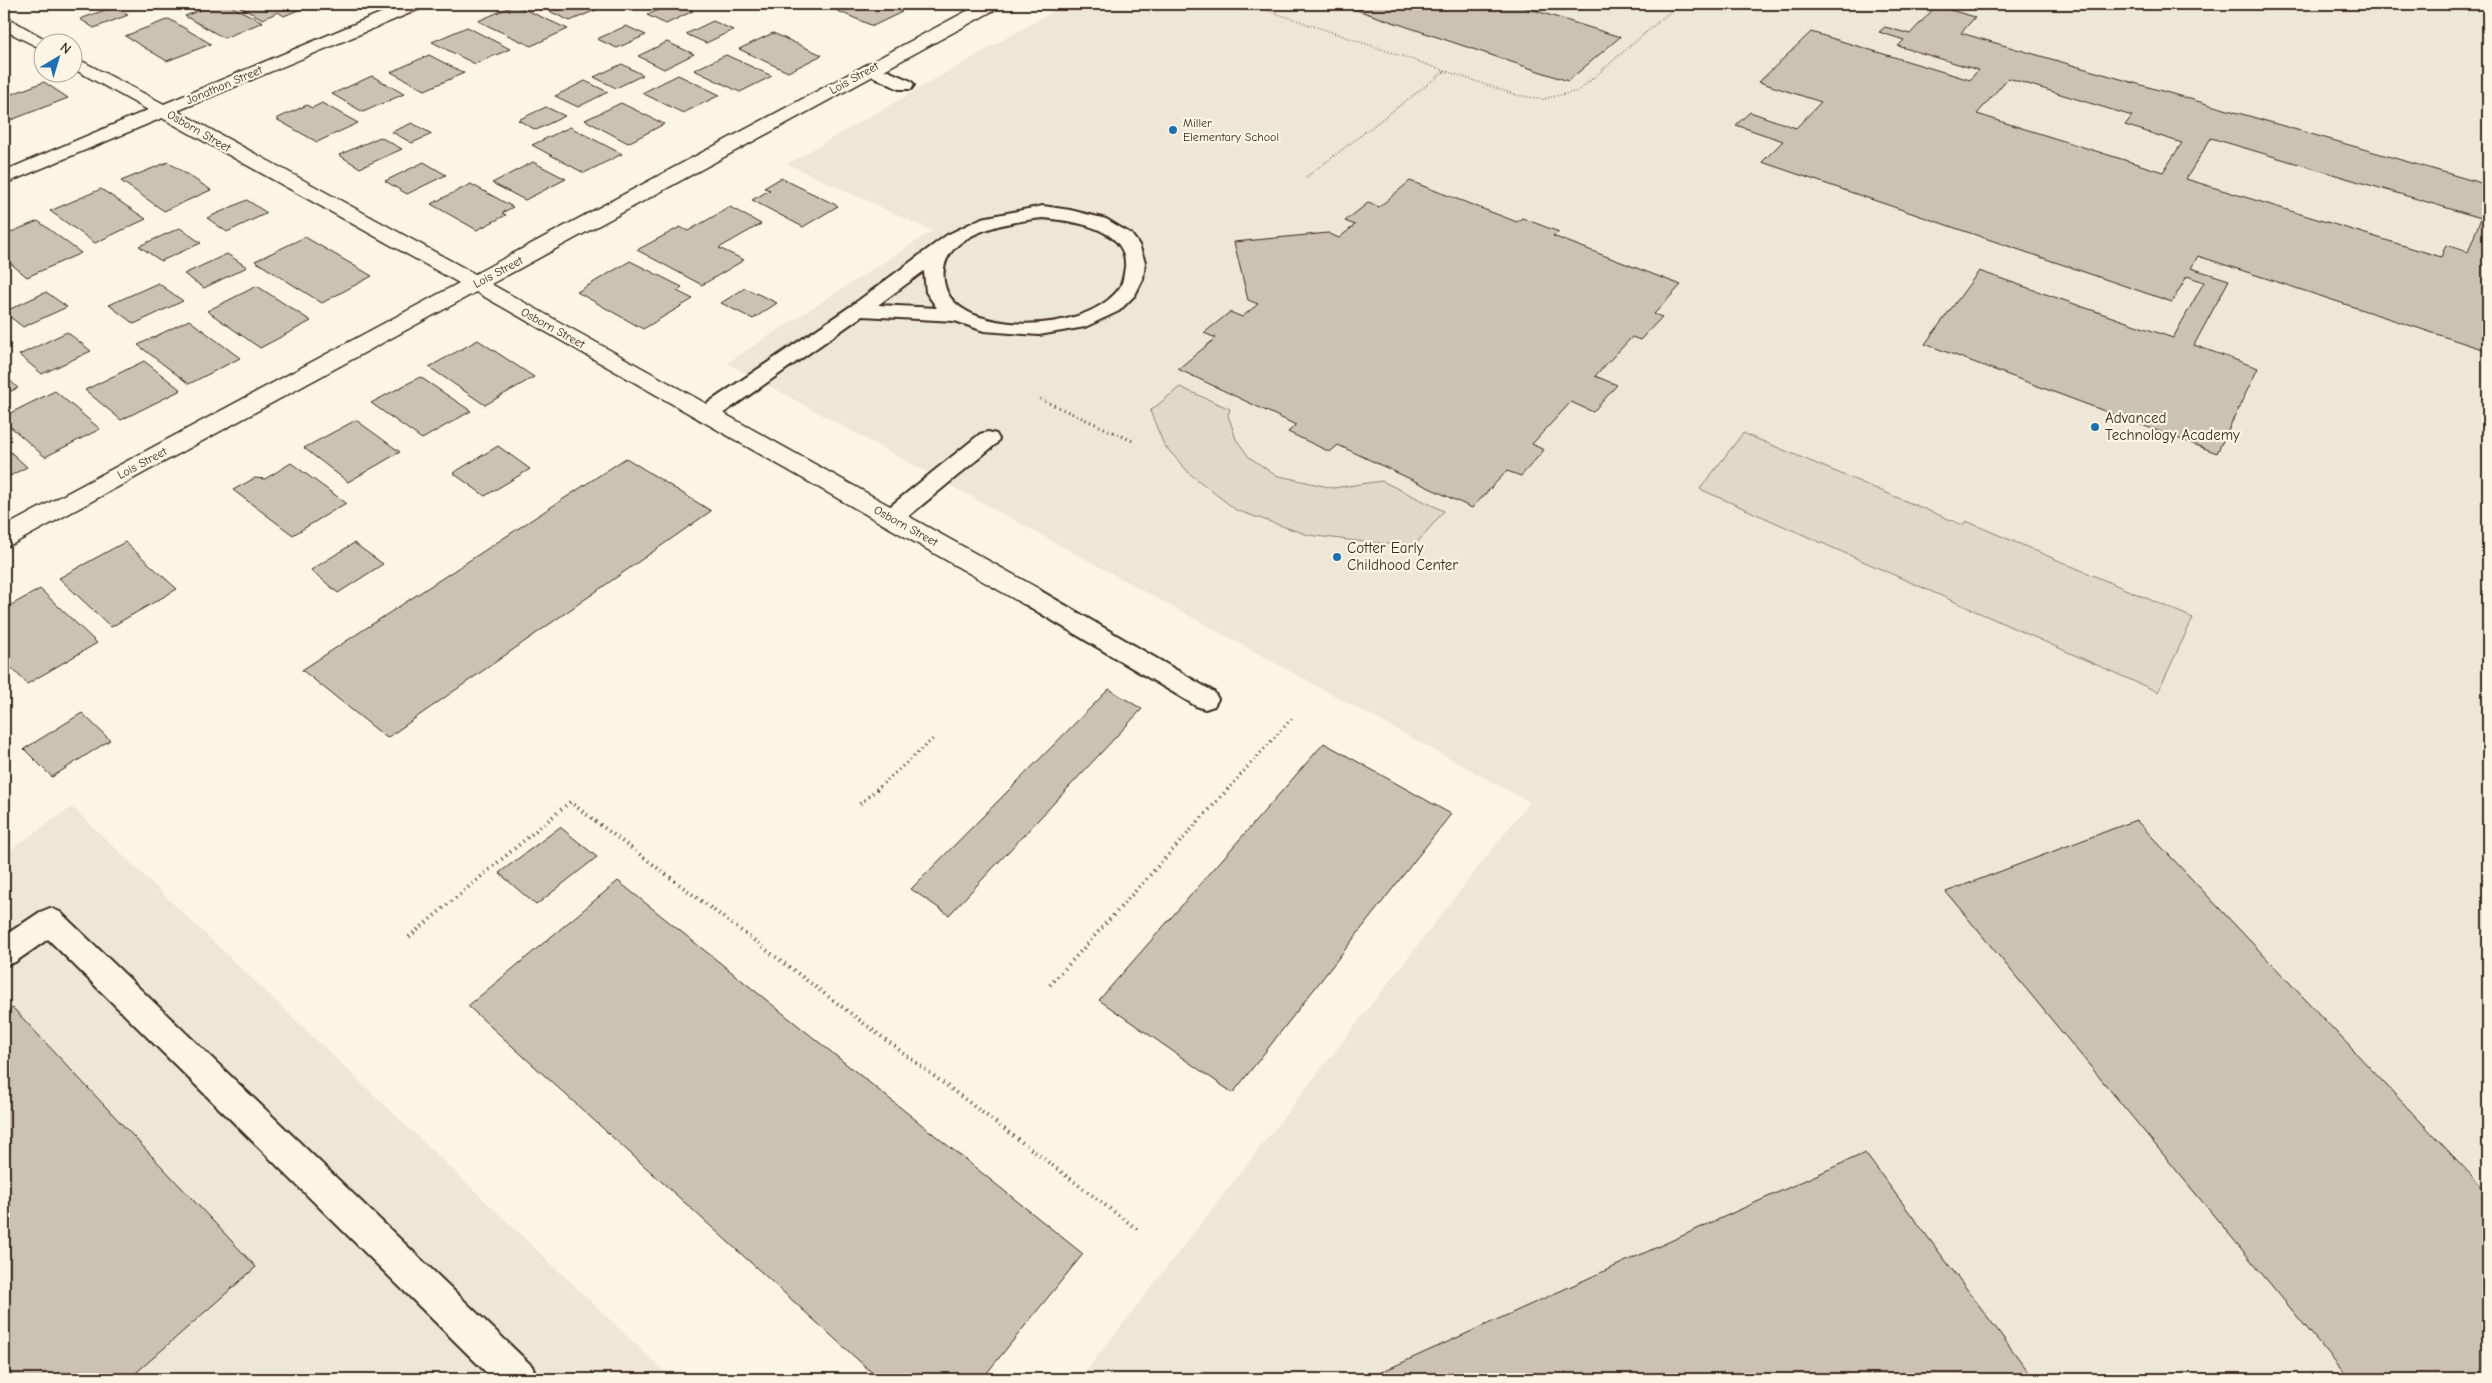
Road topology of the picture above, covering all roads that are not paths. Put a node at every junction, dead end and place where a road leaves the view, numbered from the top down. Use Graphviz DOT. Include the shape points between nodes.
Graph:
graph roads {
  1 [pos="416,4"];
  2 [pos="992,4"];
  3 [pos="4,23"];
  4 [pos="32,38"];
  5 [pos="82,66"];
  6 [pos="872,69"];
  7 [pos="905,84"];
  8 [pos="164,111"];
  9 [pos="4,178"];
  10 [pos="956,237"];
  11 [pos="476,283"];
  12 [pos="858,310"];
  13 [pos="960,315"];
  14 [pos="707,414"];
  15 [pos="988,439"];
  16 [pos="891,518"];
  17 [pos="4,538"];
  18 [pos="1032,597"];
  19 [pos="1205,699"];
  20 [pos="4,952"];
  21 [pos="519,1379"];
  1 -- 8 [label="street, Jonathon Street"];
  2 -- 6 [label="street, Lois Street"];
  3 -- 4 [label="street"];
  5 -- 8 [label="street, Osborn Street"];
  6 -- 7 [label="lane"];
  6 -- 11 [label="street, Lois Street"];
  8 -- 9 [label="street, Jonathon Street"];
  8 -- 11 [label="street, Osborn Street"];
  10 -- 12 [label="lane"];
  10 -- 13 [label="lane" via="939,254 931,273 935,292 950,310"];
  10 -- 13 [label="lane" via="981,224 1011,215 1043,212 1074,215 1102,224 1122,237 1134,254 1135,274 1125,293 1105,310 1076,323 1042,330 1006,330 975,323"];
  11 -- 14 [label="street, Osborn Street"];
  11 -- 17 [label="street, Lois Street"];
  12 -- 13 [label="lane"];
  12 -- 14 [label="lane"];
  14 -- 16 [label="street, Osborn Street"];
  15 -- 16 [label="lane"];
  16 -- 18 [label="street, Osborn Street"];
  18 -- 19 [label="lane"];
  20 -- 21 [label="lane" via="50,921"];
}
